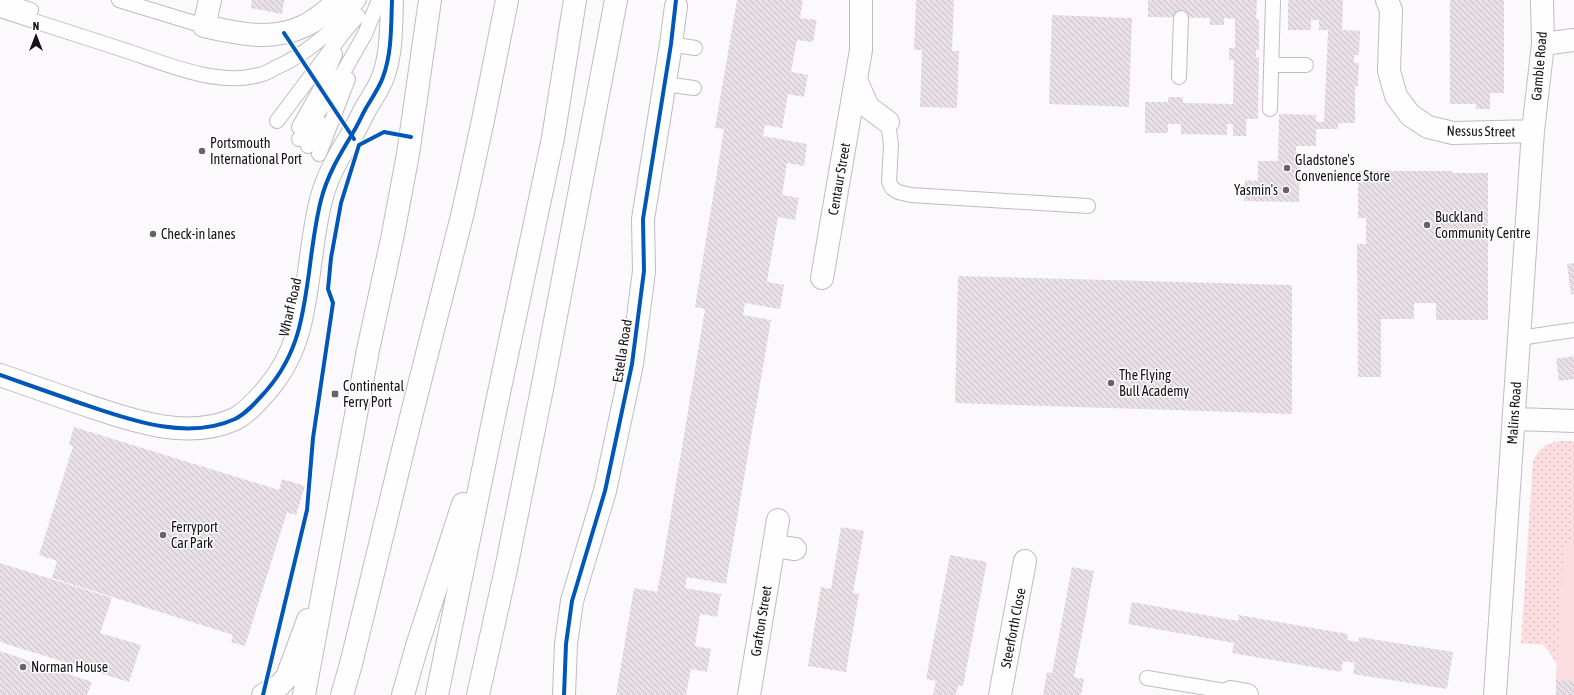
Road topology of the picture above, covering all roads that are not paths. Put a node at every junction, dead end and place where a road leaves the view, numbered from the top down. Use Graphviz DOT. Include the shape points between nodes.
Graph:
graph roads {
  1 [pos="0,0"];
  2 [pos="120,0"];
  3 [pos="210,0"];
  4 [pos="338,0"];
  5 [pos="359,0"];
  6 [pos="370,0"];
  7 [pos="379,0"];
  8 [pos="392,0"];
  9 [pos="430,0"];
  10 [pos="507,0"];
  11 [pos="575,0"];
  12 [pos="616,0"];
  13 [pos="862,0"];
  14 [pos="1273,0"];
  15 [pos="1387,0"];
  16 [pos="1542,0"];
  17 [pos="676,6"];
  18 [pos="0,10"];
  19 [pos="1181,18"];
  20 [pos="204,26"];
  21 [pos="344,32"];
  22 [pos="365,34"];
  23 [pos="1574,40"];
  24 [pos="671,44"];
  25 [pos="1543,44"];
  26 [pos="695,48"];
  27 [pos="1271,65"];
  28 [pos="1306,65"];
  29 [pos="260,75"];
  30 [pos="1179,78"];
  31 [pos="856,80"];
  32 [pos="665,84"];
  33 [pos="694,88"];
  34 [pos="324,94"];
  35 [pos="1270,109"];
  36 [pos="888,122"];
  37 [pos="1534,132"];
  38 [pos="297,138"];
  39 [pos="1088,206"];
  40 [pos="822,278"];
  41 [pos="1574,330"];
  42 [pos="1520,338"];
  43 [pos="0,375"];
  44 [pos="497,402"];
  45 [pos="1514,418"];
  46 [pos="1574,422"];
  47 [pos="778,520"];
  48 [pos="774,546"];
  49 [pos="795,549"];
  50 [pos="1026,561"];
  51 [pos="328,566"];
  52 [pos="1147,678"];
  53 [pos="1236,694"];
  54 [pos="263,695"];
  55 [pos="304,695"];
  56 [pos="342,695"];
  57 [pos="403,695"];
  58 [pos="438,695"];
  59 [pos="478,695"];
  60 [pos="564,695"];
  61 [pos="749,695"];
  62 [pos="1000,695"];
  63 [pos="1495,695"];
  1 -- 29 [label="lane" via="203,67 233,75"];
  2 -- 20 [label="lane"];
  3 -- 20 [label="main road"];
  4 -- 20 [label="main road" via="303,27 284,33 253,35"];
  5 -- 29 [label="lane" via="345,18 318,41 291,61"];
  6 -- 21 [label="lane"];
  7 -- 22 [label="lane"];
  8 -- 43 [label="main road, Wharf Road" via="388,57 383,78 339,155 321,200 297,334 273,383 250,408 237,418 217,425 183,428 147,424"];
  9 -- 51 [label="main road" via="409,148"];
  10 -- 56 [label="main road" via="463,212"];
  11 -- 44 [label="main road" via="553,138"];
  12 -- 59 [label="main road" via="541,394"];
  13 -- 31 [label="main road, Centaur Street" via="861,50"];
  14 -- 27 [label="lane"];
  15 -- 37 [label="main road, Nessus Street" via="1391,10 1389,71 1396,96 1410,115 1428,127 1453,133"];
  16 -- 25 [label="main road, Gamble Road"];
  17 -- 24 [label="main road, Estella Road"];
  18 -- 29 [label="lane" via="195,72 229,78"];
  19 -- 30 [label="lane"];
  21 -- 34 [label="lane"];
  21 -- 38 [label="lane"];
  22 -- 34 [label="lane"];
  22 -- 38 [label="lane"];
  23 -- 25 [label="main road"];
  24 -- 26 [label="lane"];
  24 -- 32 [label="main road, Estella Road"];
  25 -- 37 [label="main road, Gamble Road"];
  27 -- 28 [label="lane"];
  27 -- 35 [label="lane"];
  31 -- 36 [label="main road" via="868,106"];
  31 -- 40 [label="main road, Centaur Street"];
  32 -- 33 [label="lane"];
  32 -- 60 [label="main road, Estella Road" via="643,219 644,271 632,364 605,491 572,601 566,644"];
  34 -- 38 [label="lane"];
  36 -- 39 [label="lane" via="891,145 889,182 898,192 911,195"];
  37 -- 42 [label="main road, Malins Road"];
  41 -- 42 [label="lane"];
  42 -- 45 [label="main road, Malins Road"];
  44 -- 57 [label="main road"];
  44 -- 58 [label="main road"];
  45 -- 46 [label="main road"];
  45 -- 63 [label="main road, Malins Road"];
  47 -- 48 [label="main road, Grafton Street"];
  48 -- 49 [label="main road"];
  48 -- 61 [label="main road, Grafton Street"];
  50 -- 62 [label="main road, Steerforth Close"];
  51 -- 54 [label="main road" via="287,676 280,685"];
  51 -- 55 [label="main road"];
  52 -- 53 [label="lane"];
}
